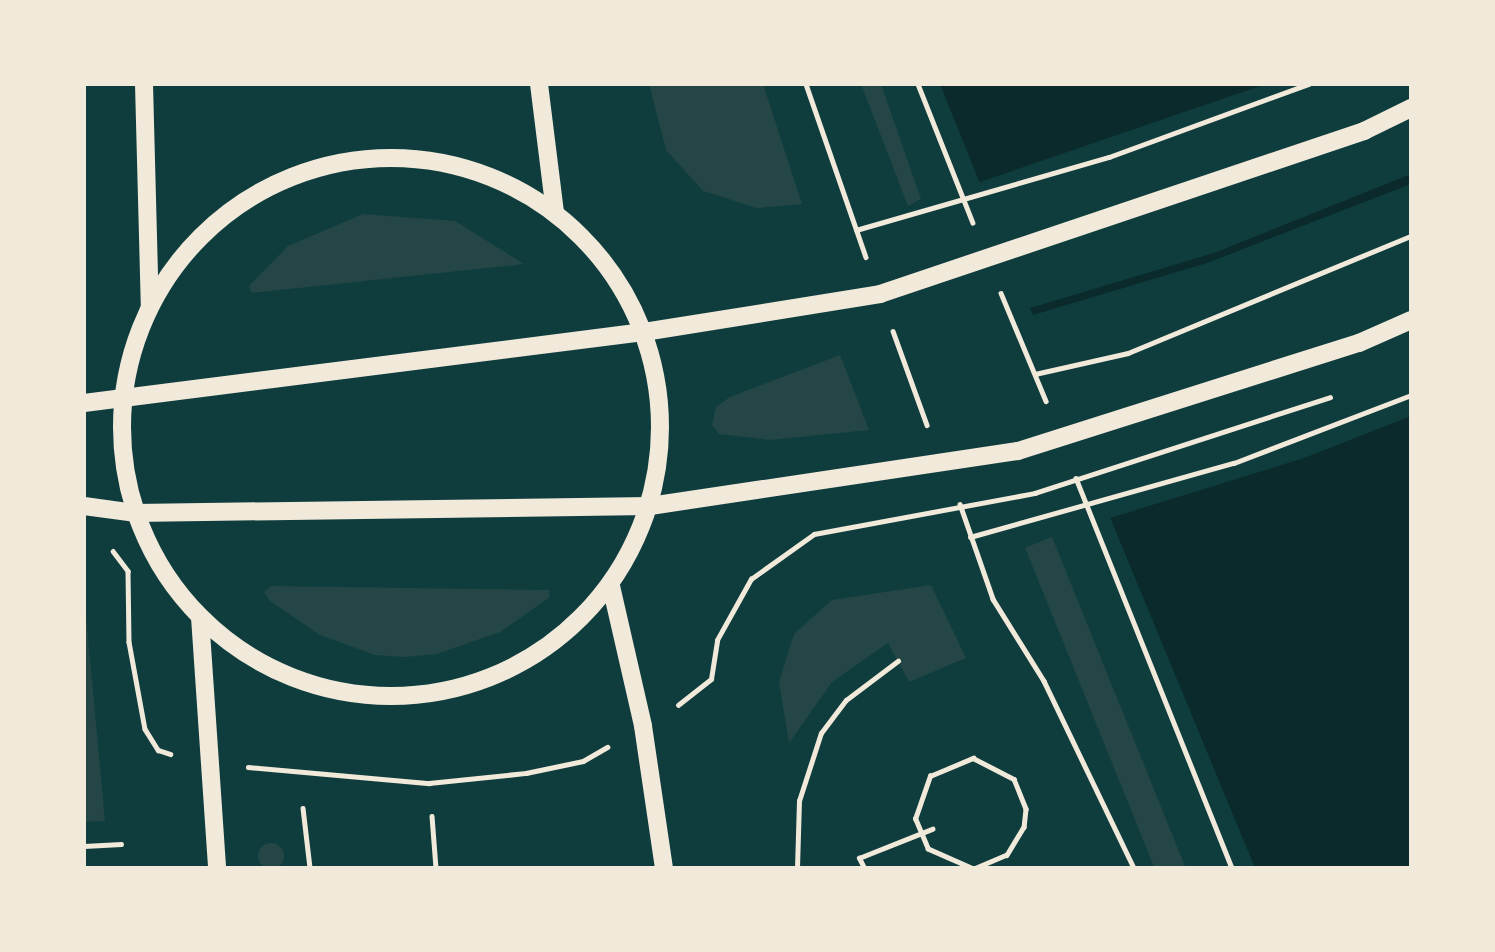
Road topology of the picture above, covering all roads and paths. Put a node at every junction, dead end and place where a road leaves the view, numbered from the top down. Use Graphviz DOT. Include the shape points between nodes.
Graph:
graph roads {
  1 [pos="144,84"];
  2 [pos="540,84"];
  3 [pos="1309,84"];
  4 [pos="1411,108"];
  5 [pos="555,213"];
  6 [pos="856,230"];
  7 [pos="1411,236"];
  8 [pos="150,306"];
  9 [pos="1411,320"];
  10 [pos="644,332"];
  11 [pos="1035,374"];
  12 [pos="1346,391"];
  13 [pos="1411,395"];
  14 [pos="123,396"];
  15 [pos="84,403"];
  16 [pos="84,506"];
  17 [pos="650,506"];
  18 [pos="135,513"];
  19 [pos="970,537"];
  20 [pos="106,548"];
  21 [pos="611,586"];
  22 [pos="200,617"];
  23 [pos="898,661"];
  24 [pos="696,694"];
  25 [pos="158,750"];
  26 [pos="583,761"];
  27 [pos="257,769"];
  28 [pos="303,808"];
  29 [pos="432,816"];
  30 [pos="932,829"];
  31 [pos="919,834"];
  32 [pos="121,844"];
  33 [pos="84,846"];
  34 [pos="217,868"];
  35 [pos="310,868"];
  36 [pos="436,868"];
  37 [pos="664,868"];
  38 [pos="797,868"];
  39 [pos="864,868"];
  40 [pos="973,868"];
  1 -- 8 [label="main road"];
  2 -- 5 [label="main road"];
  3 -- 6 [label="path" via="1109,157"];
  4 -- 10 [label="main road" via="1364,131 880,294"];
  5 -- 8 [label="main road" via="510,185 461,166 409,158 356,160 257,193 177,261"];
  5 -- 10 [label="main road" via="608,267"];
  7 -- 11 [label="path" via="1128,353"];
  8 -- 14 [label="main road"];
  9 -- 17 [label="main road" via="1359,343 1018,450"];
  10 -- 14 [label="main road"];
  10 -- 17 [label="main road" via="662,419"];
  12 -- 24 [label="path" via="1035,493 814,534 781,552 751,579 728,613 710,679"];
  13 -- 19 [label="path" via="1234,463"];
  14 -- 15 [label="main road"];
  14 -- 18 [label="main road" via="122,456"];
  16 -- 18 [label="main road"];
  17 -- 18 [label="main road"];
  17 -- 21 [label="main road"];
  18 -- 22 [label="main road" via="151,551"];
  20 -- 25 [label="path" via="128,571 135,691"];
  21 -- 22 [label="main road" via="572,628 524,663 471,685 413,696 354,695 298,680 245,654"];
  21 -- 37 [label="main road" via="643,726"];
  22 -- 34 [label="main road"];
  23 -- 38 [label="path" via="846,700 821,733 799,801"];
  26 -- 27 [label="path" via="429,783"];
  28 -- 35 [label="path"];
  29 -- 36 [label="path"];
  30 -- 31 [label="path"];
  31 -- 39 [label="path" via="859,858"];
  31 -- 40 [label="path" via="941,860"];
  31 -- 40 [label="path" via="916,803 930,776 965,759 1002,768 1022,793 1024,827 1007,855"];
  32 -- 33 [label="path"];
}
